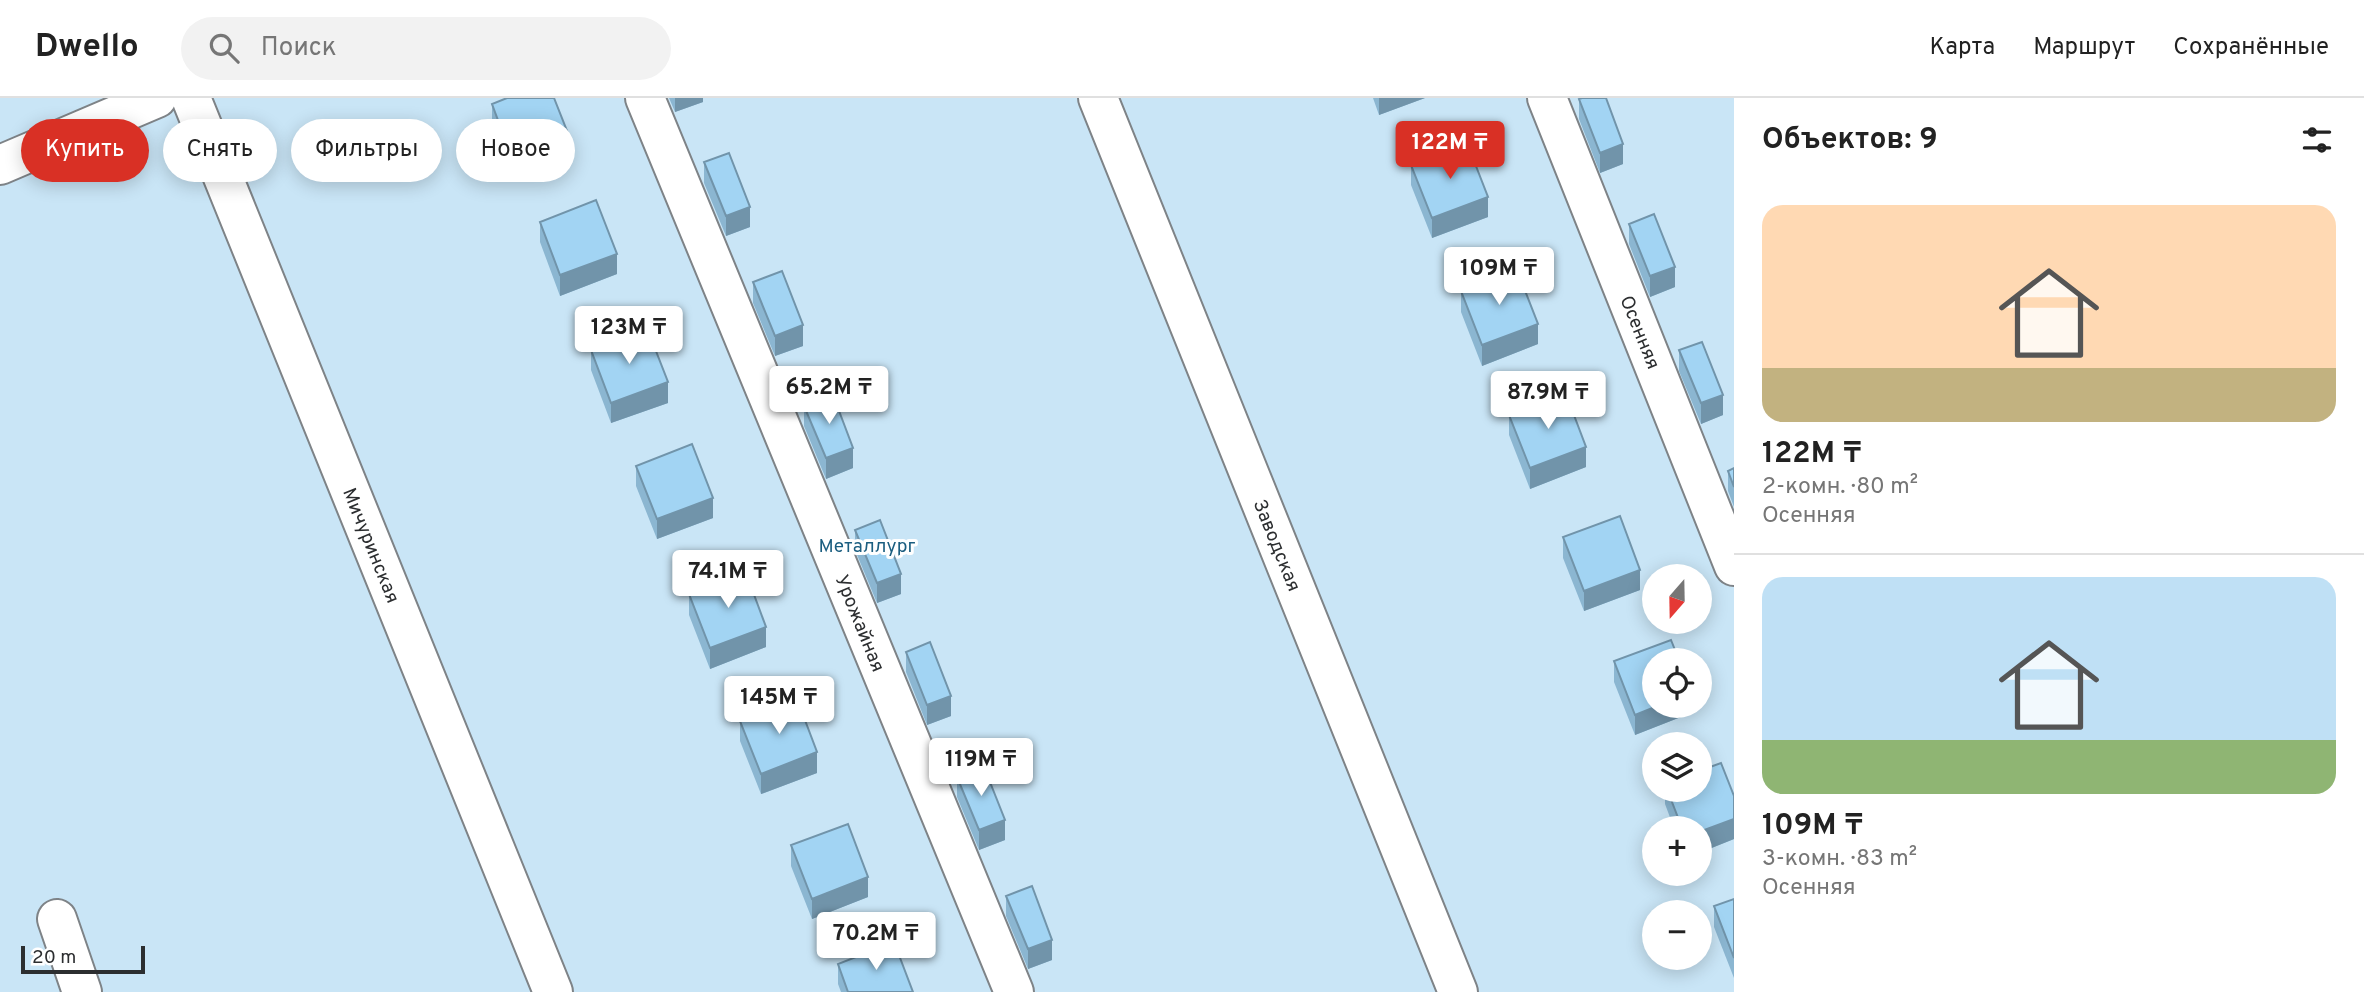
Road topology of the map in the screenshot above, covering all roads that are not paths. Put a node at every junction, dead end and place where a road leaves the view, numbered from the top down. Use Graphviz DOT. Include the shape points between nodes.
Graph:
graph roads {
  1 [pos="157,98"];
  2 [pos="191,98"];
  3 [pos="645,98"];
  4 [pos="1098,98"];
  5 [pos="1547,98"];
  6 [pos="0,164"];
  7 [pos="1734,566"];
  8 [pos="57,919"];
  9 [pos="82,992"];
  10 [pos="553,992"];
  11 [pos="1014,992"];
  12 [pos="1458,992"];
  1 -- 6 [label="street"];
  2 -- 10 [label="street, Мичуринская"];
  3 -- 11 [label="street, Урожайная"];
  4 -- 12 [label="street, Заводская"];
  5 -- 7 [label="street, Осенняя"];
  8 -- 9 [label="street"];
}
